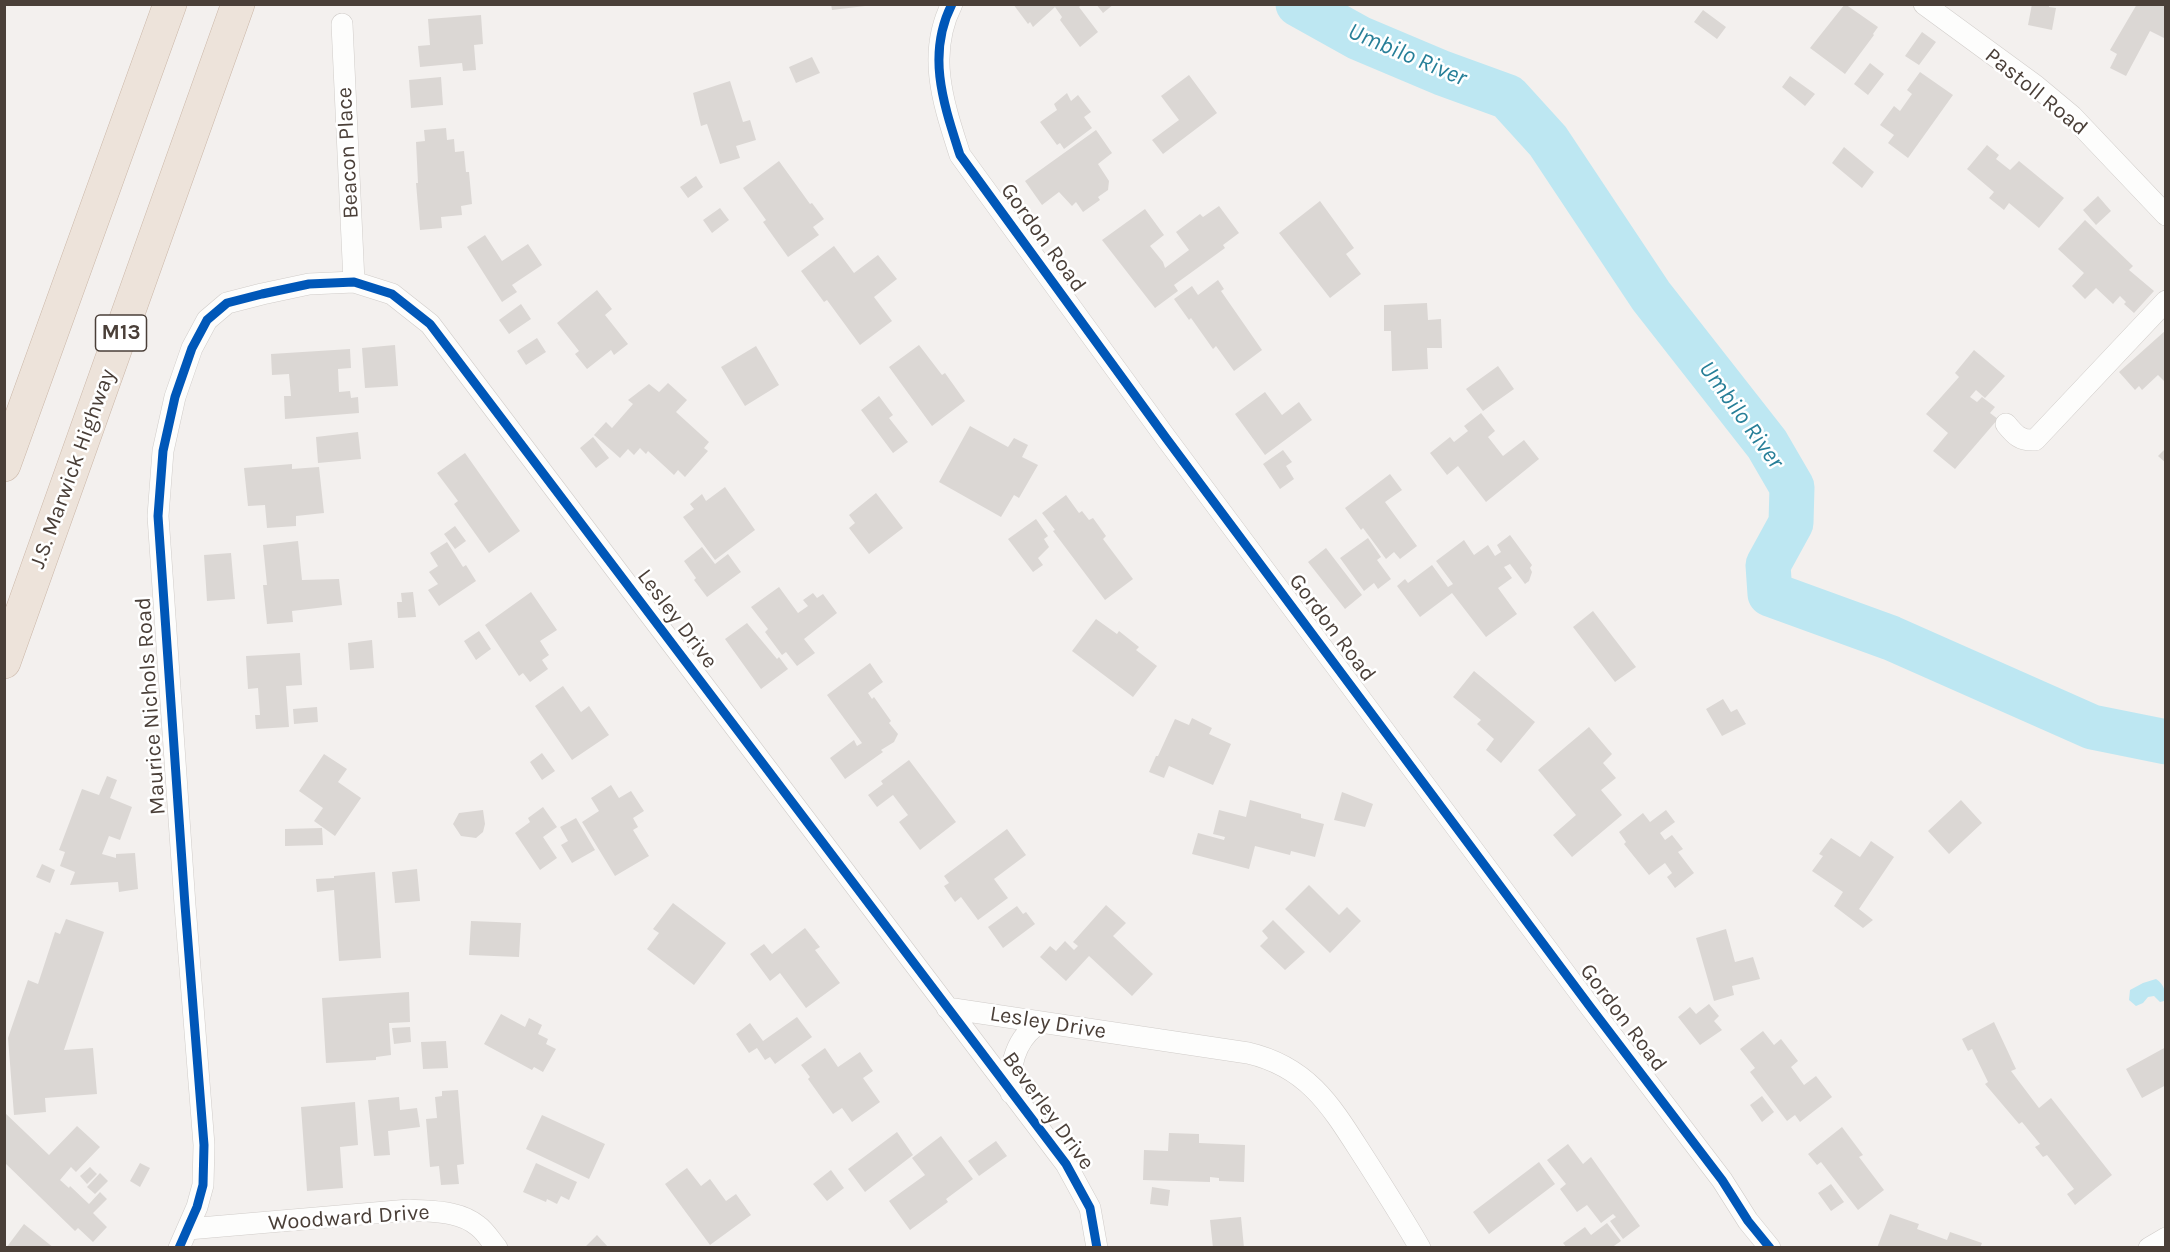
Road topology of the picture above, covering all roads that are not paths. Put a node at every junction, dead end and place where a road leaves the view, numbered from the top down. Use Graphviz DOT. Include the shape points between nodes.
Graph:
graph roads {
  1 [pos="170,4"];
  2 [pos="238,4"];
  3 [pos="952,4"];
  4 [pos="1924,4"];
  5 [pos="342,24"];
  6 [pos="2166,214"];
  7 [pos="354,282"];
  8 [pos="2166,301"];
  9 [pos="2006,424"];
  10 [pos="4,465"];
  11 [pos="4,662"];
  12 [pos="947,1008"];
  13 [pos="1041,1022"];
  14 [pos="1011,1093"];
  15 [pos="1748,1221"];
  16 [pos="184,1238"];
  17 [pos="2166,1238"];
  18 [pos="497,1248"];
  19 [pos="1097,1248"];
  20 [pos="1420,1248"];
  21 [pos="1748,1248"];
  22 [pos="1770,1248"];
  23 [pos="2149,1248"];
  1 -- 10 [label="highway"];
  2 -- 11 [label="highway, J.S. Marwick Highway / M13"];
  3 -- 15 [label="street, Gordon Road" via="937,60 945,108 966,165 1722,1180"];
  4 -- 6 [label="street, Pastoll Road" via="2072,116"];
  5 -- 7 [label="street, Beacon Place"];
  7 -- 12 [label="street, Lesley Drive" via="392,294 430,324"];
  7 -- 16 [label="street, Maurice Nichols Road" via="309,284 227,303 207,321 192,348 175,397 163,451 158,516 204,1145 203,1185"];
  8 -- 9 [label="street" via="2035,440 2017,438"];
  12 -- 13 [label="street, Lesley Drive"];
  12 -- 14 [label="street, Beverley Drive"];
  13 -- 14 [label="street" via="1029,1029 1020,1042 1012,1061"];
  13 -- 20 [label="street, Lesley Drive" via="1248,1053 1284,1065 1318,1091 1339,1118"];
  14 -- 19 [label="street, Beverley Drive" via="1066,1164 1081,1190 1090,1208"];
  15 -- 21 [label="street"];
  15 -- 22 [label="street, Gordon Road"];
  16 -- 18 [label="street, Woodward Drive" via="409,1210 461,1216 479,1226"];
  17 -- 23 [label="street"];
}
